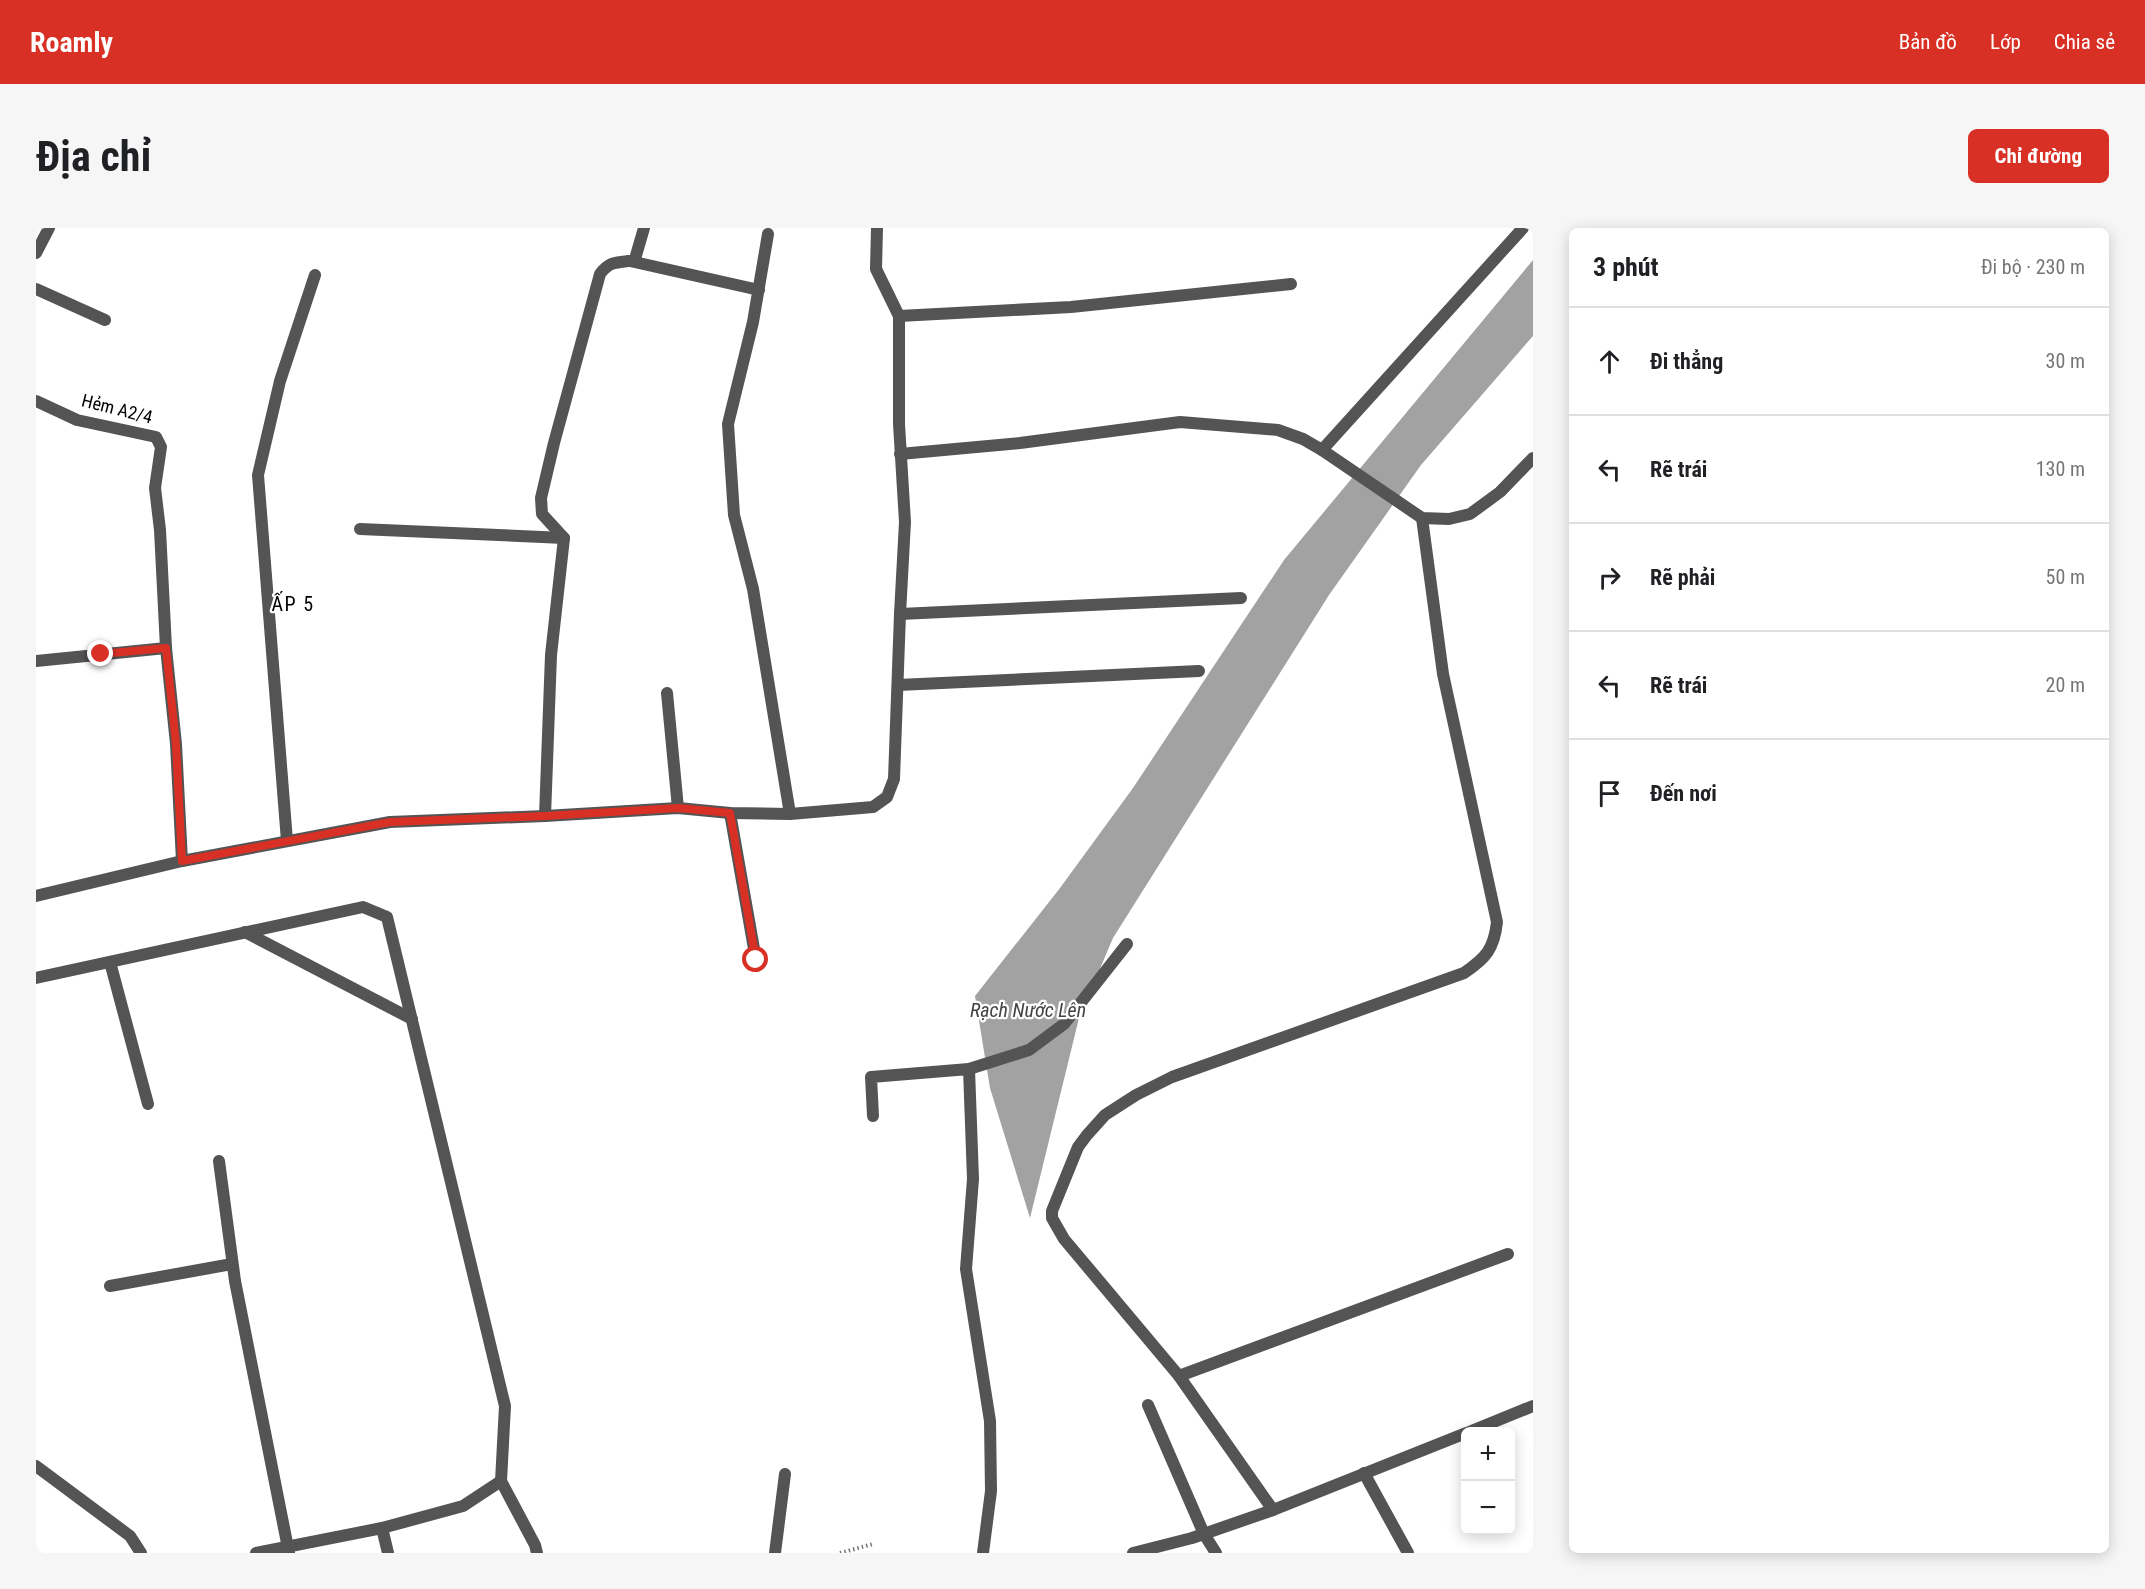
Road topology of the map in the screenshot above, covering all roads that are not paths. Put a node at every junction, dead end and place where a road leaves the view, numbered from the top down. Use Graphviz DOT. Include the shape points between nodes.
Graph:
graph roads {
  1 [pos="50,228"];
  2 [pos="644,228"];
  3 [pos="877,228"];
  4 [pos="1523,228"];
  5 [pos="768,234"];
  6 [pos="36,253"];
  7 [pos="630,261"];
  8 [pos="315,275"];
  9 [pos="1291,284"];
  10 [pos="36,290"];
  11 [pos="759,290"];
  12 [pos="899,316"];
  13 [pos="105,320"];
  14 [pos="36,400"];
  15 [pos="1322,450"];
  16 [pos="900,454"];
  17 [pos="1533,458"];
  18 [pos="1422,518"];
  19 [pos="360,529"];
  20 [pos="564,538"];
  21 [pos="1241,598"];
  22 [pos="900,614"];
  23 [pos="166,648"];
  24 [pos="36,661"];
  25 [pos="1199,671"];
  26 [pos="898,685"];
  27 [pos="667,693"];
  28 [pos="678,808"];
  29 [pos="730,813"];
  30 [pos="789,814"];
  31 [pos="545,816"];
  32 [pos="287,841"];
  33 [pos="182,861"];
  34 [pos="36,896"];
  35 [pos="245,933"];
  36 [pos="1127,944"];
  37 [pos="756,960"];
  38 [pos="110,962"];
  39 [pos="36,978"];
  40 [pos="412,1019"];
  41 [pos="969,1069"];
  42 [pos="148,1104"];
  43 [pos="873,1116"];
  44 [pos="219,1161"];
  45 [pos="1508,1254"];
  46 [pos="232,1264"];
  47 [pos="110,1286"];
  48 [pos="1179,1376"];
  49 [pos="1148,1405"];
  50 [pos="1533,1406"];
  51 [pos="1480,1427"];
  52 [pos="1461,1434"];
  53 [pos="36,1466"];
  54 [pos="1364,1473"];
  55 [pos="785,1474"];
  56 [pos="501,1481"];
  57 [pos="1273,1510"];
  58 [pos="382,1528"];
  59 [pos="1204,1534"];
  60 [pos="288,1550"];
  61 [pos="141,1553"];
  62 [pos="256,1553"];
  63 [pos="387,1553"];
  64 [pos="537,1553"];
  65 [pos="775,1553"];
  66 [pos="983,1553"];
  67 [pos="1133,1553"];
  68 [pos="1216,1553"];
  69 [pos="1408,1553"];
  1 -- 6 [label="street"];
  2 -- 7 [label="street" via="637,255"];
  3 -- 12 [label="street" via="876,269"];
  4 -- 15 [label="street"];
  5 -- 11 [label="street"];
  7 -- 11 [label="street"];
  7 -- 20 [label="street" via="616,261 600,274 554,442 541,498 542,514"];
  8 -- 32 [label="street" via="280,381 258,475"];
  9 -- 12 [label="street" via="1071,307"];
  10 -- 13 [label="street"];
  11 -- 30 [label="street" via="728,424 734,515 753,589"];
  12 -- 16 [label="street"];
  14 -- 23 [label="street, Hẻm A2/4" via="77,420 156,437 161,447 155,488"];
  15 -- 16 [label="street" via="1278,430 1180,422"];
  15 -- 18 [label="street"];
  16 -- 22 [label="street" via="905,522"];
  17 -- 18 [label="street" via="1500,492 1470,514 1449,519"];
  18 -- 48 [label="street" via="1443,674 1497,922 1495,940 1483,960 1464,974 1172,1077 1105,1115 1078,1147 1052,1218 1064,1239"];
  19 -- 20 [label="street"];
  20 -- 31 [label="street" via="551,655"];
  21 -- 22 [label="street"];
  22 -- 26 [label="street"];
  23 -- 24 [label="street"];
  23 -- 33 [label="street"];
  25 -- 26 [label="street"];
  26 -- 30 [label="street" via="894,779 887,797 873,807"];
  27 -- 28 [label="street"];
  28 -- 29 [label="street"];
  28 -- 31 [label="street"];
  29 -- 30 [label="street"];
  29 -- 37 [label="street"];
  31 -- 32 [label="street" via="390,822"];
  32 -- 33 [label="street"];
  33 -- 34 [label="street"];
  35 -- 38 [label="street"];
  35 -- 40 [label="street"];
  35 -- 40 [label="street" via="363,907 387,917"];
  36 -- 41 [label="street" via="1064,1024 1029,1050"];
  38 -- 39 [label="street"];
  38 -- 42 [label="street"];
  40 -- 56 [label="street" via="506,1406"];
  41 -- 43 [label="street" via="871,1077"];
  41 -- 66 [label="street" via="973,1179 966,1269 990,1421 991,1491"];
  44 -- 46 [label="street"];
  45 -- 48 [label="street"];
  46 -- 47 [label="street"];
  46 -- 60 [label="street"];
  48 -- 57 [label="street"];
  49 -- 59 [label="street"];
  50 -- 51 [label="street"];
  52 -- 54 [label="street"];
  53 -- 61 [label="street" via="130,1536"];
  54 -- 57 [label="street"];
  54 -- 69 [label="street"];
  55 -- 65 [label="street"];
  56 -- 58 [label="street" via="463,1506"];
  56 -- 64 [label="street"];
  57 -- 59 [label="street"];
  58 -- 60 [label="street"];
  58 -- 63 [label="street"];
  59 -- 67 [label="street"];
  59 -- 68 [label="street"];
  60 -- 62 [label="street"];
}
